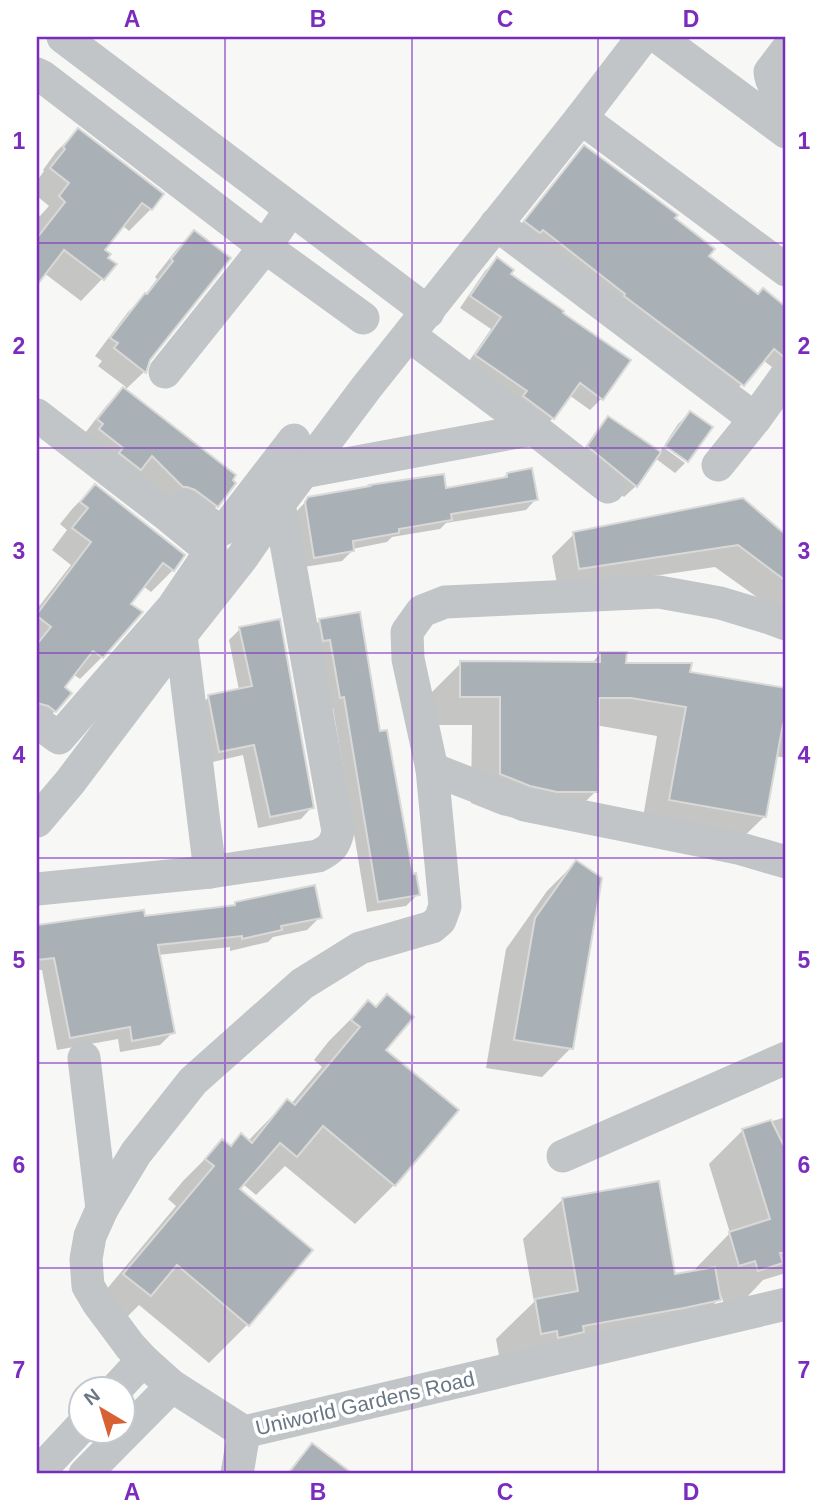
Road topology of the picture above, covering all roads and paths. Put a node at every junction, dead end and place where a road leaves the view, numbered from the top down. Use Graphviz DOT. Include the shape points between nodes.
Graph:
graph roads {
  1 [pos="63,37"];
  2 [pos="643,37"];
  3 [pos="658,37"];
  4 [pos="786,51"];
  5 [pos="37,74"];
  6 [pos="786,98"];
  7 [pos="581,118"];
  8 [pos="786,132"];
  9 [pos="291,209"];
  10 [pos="496,224"];
  11 [pos="265,247"];
  12 [pos="786,270"];
  13 [pos="363,318"];
  14 [pos="419,323"];
  15 [pos="165,372"];
  16 [pos="786,376"];
  17 [pos="37,390"];
  18 [pos="37,415"];
  19 [pos="755,419"];
  20 [pos="534,429"];
  21 [pos="294,440"];
  22 [pos="718,465"];
  23 [pos="303,472"];
  24 [pos="608,487"];
  25 [pos="279,504"];
  26 [pos="786,624"];
  27 [pos="181,635"];
  28 [pos="37,722"];
  29 [pos="432,769"];
  30 [pos="37,821"];
  31 [pos="786,862"];
  32 [pos="210,872"];
  33 [pos="37,889"];
  34 [pos="84,1058"];
  35 [pos="786,1058"];
  36 [pos="563,1156"];
  37 [pos="102,1209"];
  38 [pos="786,1304"];
  39 [pos="143,1360"];
  40 [pos="130,1374"];
  41 [pos="172,1386"];
  42 [pos="244,1432"];
  43 [pos="66,1442"];
  44 [pos="37,1474"];
  45 [pos="85,1474"];
  46 [pos="237,1474"];
  1 -- 9 [label="street"];
  2 -- 7 [label="street"];
  3 -- 8 [label="street"];
  4 -- 6 [label="street" via="770,72 770,80"];
  5 -- 11 [label="street"];
  7 -- 10 [label="street"];
  7 -- 12 [label="street"];
  9 -- 11 [label="street"];
  9 -- 14 [label="street"];
  10 -- 14 [label="street"];
  10 -- 19 [label="street"];
  11 -- 13 [label="street"];
  11 -- 15 [label="street"];
  14 -- 20 [label="street"];
  14 -- 23 [label="street"];
  16 -- 19 [label="street"];
  17 -- 21 [label="street" via="219,531 227,527"];
  18 -- 28 [label="street" via="211,551 173,607 59,738"];
  19 -- 22 [label="street"];
  20 -- 23 [label="street"];
  20 -- 24 [label="street"];
  23 -- 25 [label="street"];
  25 -- 27 [label="street"];
  25 -- 32 [label="street" via="338,831 329,850 318,856"];
  26 -- 29 [label="street, Uniworld Gardens Road" via="720,603 659,592 445,602 422,611 407,632 408,659"];
  27 -- 30 [label="street"];
  27 -- 32 [label="street"];
  29 -- 31 [label="street" via="525,805"];
  29 -- 37 [label="street, Uniworld Gardens Road" via="445,906 440,920 422,931 360,948 302,984 193,1081 136,1153"];
  32 -- 33 [label="street"];
  34 -- 37 [label="street"];
  35 -- 36 [label="street"];
  37 -- 39 [label="street, Uniworld Gardens Road" via="90,1236 88,1286"];
  38 -- 42 [label="street, Uniworld Gardens Road"];
  39 -- 40 [label="street"];
  39 -- 41 [label="street, Uniworld Gardens Road"];
  41 -- 42 [label="street, Uniworld Gardens Road"];
  41 -- 45 [label="street"];
  42 -- 46 [label="street"];
  43 -- 44 [label="street"];
}
